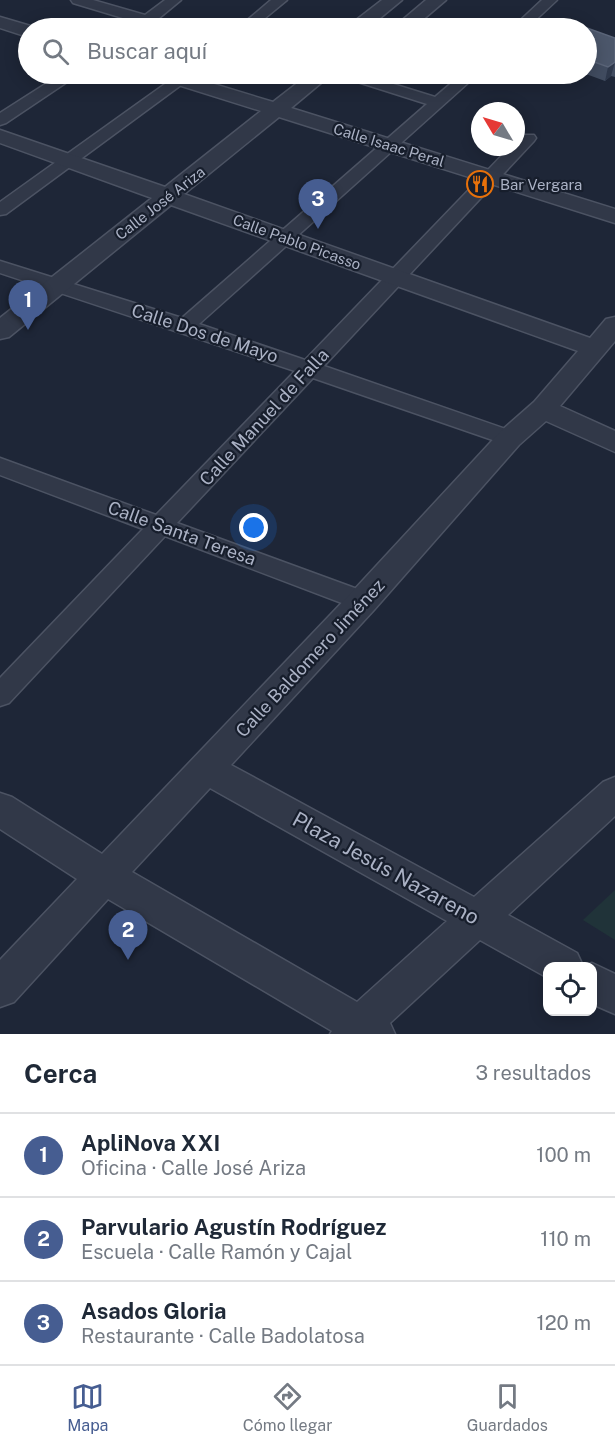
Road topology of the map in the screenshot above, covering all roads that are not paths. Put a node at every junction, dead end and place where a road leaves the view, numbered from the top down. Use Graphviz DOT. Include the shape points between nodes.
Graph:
graph roads {
  1 [pos="78,0"];
  2 [pos="174,0"];
  3 [pos="280,0"];
  4 [pos="393,0"];
  5 [pos="437,0"];
  6 [pos="541,3"];
  7 [pos="123,18"];
  8 [pos="150,18"];
  9 [pos="258,18"];
  10 [pos="370,18"];
  11 [pos="414,18"];
  12 [pos="528,18"];
  13 [pos="0,22"];
  14 [pos="18,28"];
  15 [pos="56,84"];
  16 [pos="166,84"];
  17 [pos="203,84"];
  18 [pos="308,84"];
  19 [pos="379,84"];
  20 [pos="458,84"];
  21 [pos="436,102"];
  22 [pos="277,110"];
  23 [pos="0,120"];
  24 [pos="0,136"];
  25 [pos="528,138"];
  26 [pos="388,146"];
  27 [pos="68,161"];
  28 [pos="491,176"];
  29 [pos="169,196"];
  30 [pos="0,210"];
  31 [pos="615,216"];
  32 [pos="285,237"];
  33 [pos="0,267"];
  34 [pos="395,278"];
  35 [pos="57,285"];
  36 [pos="185,326"];
  37 [pos="615,326"];
  38 [pos="0,331"];
  39 [pos="594,348"];
  40 [pos="310,368"];
  41 [pos="543,409"];
  42 [pos="510,438"];
  43 [pos="615,442"];
  44 [pos="0,466"];
  45 [pos="163,526"];
  46 [pos="363,601"];
  47 [pos="0,695"];
  48 [pos="207,769"];
  49 [pos="615,794"];
  50 [pos="0,808"];
  51 [pos="104,876"];
  52 [pos="477,918"];
  53 [pos="557,962"];
  54 [pos="597,985"];
  55 [pos="0,988"];
  56 [pos="615,995"];
  57 [pos="362,1031"];
  1 -- 7 [label="street"];
  2 -- 8 [label="street"];
  3 -- 9 [label="street"];
  4 -- 10 [label="street"];
  5 -- 11 [label="street"];
  6 -- 12 [label="street"];
  13 -- 14 [label="street"];
  15 -- 23 [label="street"];
  16 -- 27 [label="street"];
  17 -- 22 [label="street, Calle Isaac Peral"];
  18 -- 22 [label="street, Calle José Ariza"];
  19 -- 21 [label="street"];
  20 -- 21 [label="street"];
  21 -- 26 [label="street"];
  22 -- 26 [label="street, Calle Isaac Peral"];
  22 -- 29 [label="street, Calle José Ariza"];
  24 -- 27 [label="street, Calle Pablo Picasso"];
  25 -- 28 [label="street, Calle Manuel de Falla"];
  26 -- 28 [label="street, Calle Isaac Peral"];
  26 -- 32 [label="street"];
  27 -- 29 [label="street, Calle Pablo Picasso"];
  27 -- 30 [label="street"];
  28 -- 31 [label="street, Calle Isaac Peral"];
  28 -- 34 [label="street, Calle Manuel de Falla"];
  29 -- 32 [label="street, Calle Pablo Picasso"];
  29 -- 35 [label="street, Calle José Ariza"];
  32 -- 34 [label="street, Calle Pablo Picasso"];
  32 -- 36 [label="street"];
  33 -- 35 [label="street, Calle Dos de Mayo"];
  34 -- 39 [label="street, Calle Pablo Picasso"];
  34 -- 40 [label="street, Calle Manuel de Falla"];
  35 -- 36 [label="street, Calle Dos de Mayo"];
  35 -- 38 [label="street, Calle José Ariza"];
  36 -- 40 [label="street, Calle Dos de Mayo"];
  37 -- 39 [label="street, Calle Baldomero Jiménez"];
  39 -- 41 [label="street, Calle Baldomero Jiménez"];
  40 -- 42 [label="street, Calle Dos de Mayo"];
  40 -- 45 [label="street, Calle Manuel de Falla"];
  41 -- 42 [label="street, Calle Baldomero Jiménez"];
  41 -- 43 [label="street"];
  42 -- 46 [label="street, Calle Baldomero Jiménez"];
  44 -- 45 [label="street, Calle Santa Teresa"];
  45 -- 46 [label="street, Calle Santa Teresa"];
  45 -- 47 [label="street, Calle Manuel de Falla"];
  46 -- 48 [label="street, Calle Baldomero Jiménez"];
  48 -- 51 [label="street, Calle Baldomero Jiménez"];
  48 -- 52 [label="street, Plaza Jesús Nazareno"];
  49 -- 52 [label="street"];
  50 -- 51 [label="street"];
  51 -- 55 [label="street, Calle Baldomero Jiménez"];
  51 -- 57 [label="street"];
  52 -- 53 [label="street, Plaza Jesús Nazareno"];
  52 -- 57 [label="street"];
  54 -- 56 [label="street"];
}
